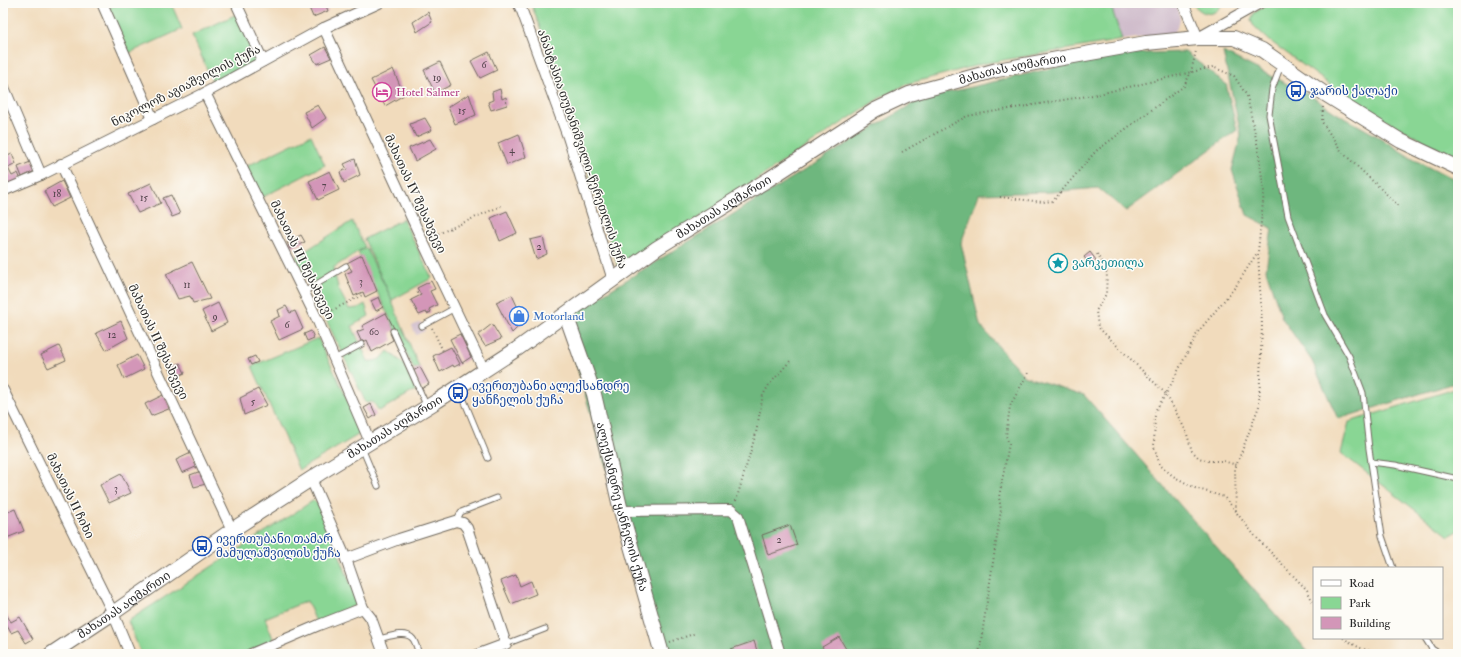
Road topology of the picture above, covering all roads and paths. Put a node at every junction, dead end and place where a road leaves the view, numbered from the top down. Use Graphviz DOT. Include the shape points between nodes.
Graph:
graph roads {
  1 [pos="102,3"];
  2 [pos="236,3"];
  3 [pos="377,3"];
  4 [pos="518,3"];
  5 [pos="1184,3"];
  6 [pos="1260,3"];
  7 [pos="324,28"];
  8 [pos="1198,38"];
  9 [pos="263,61"];
  10 [pos="1282,63"];
  11 [pos="1191,72"];
  12 [pos="3,84"];
  13 [pos="205,92"];
  14 [pos="1325,94"];
  15 [pos="153,119"];
  16 [pos="902,152"];
  17 [pos="61,164"];
  18 [pos="1458,168"];
  19 [pos="41,174"];
  20 [pos="3,191"];
  21 [pos="1000,198"];
  22 [pos="501,206"];
  23 [pos="1400,207"];
  24 [pos="422,240"];
  25 [pos="1258,252"];
  26 [pos="1097,254"];
  27 [pos="346,266"];
  28 [pos="613,280"];
  29 [pos="364,294"];
  30 [pos="304,296"];
  31 [pos="455,308"];
  32 [pos="566,315"];
  33 [pos="317,319"];
  34 [pos="429,322"];
  35 [pos="422,326"];
  36 [pos="392,331"];
  37 [pos="362,344"];
  38 [pos="443,351"];
  39 [pos="334,359"];
  40 [pos="790,361"];
  41 [pos="484,370"];
  42 [pos="1028,374"];
  43 [pos="459,387"];
  44 [pos="3,390"];
  45 [pos="1166,394"];
  46 [pos="427,407"];
  47 [pos="366,444"];
  48 [pos="488,458"];
  49 [pos="1371,462"];
  50 [pos="1237,464"];
  51 [pos="1458,478"];
  52 [pos="311,479"];
  53 [pos="378,486"];
  54 [pos="497,498"];
  55 [pos="731,510"];
  56 [pos="622,511"];
  57 [pos="1236,512"];
  58 [pos="456,521"];
  59 [pos="232,530"];
  60 [pos="346,559"];
  61 [pos="1393,567"];
  62 [pos="1313,602"];
  63 [pos="363,608"];
  64 [pos="113,613"];
  65 [pos="545,629"];
  66 [pos="696,633"];
  67 [pos="379,639"];
  68 [pos="1344,639"];
  69 [pos="1426,639"];
  70 [pos="506,644"];
  71 [pos="661,650"];
  72 [pos="254,653"];
  73 [pos="52,654"];
  74 [pos="130,654"];
  75 [pos="384,654"];
  76 [pos="419,654"];
  77 [pos="478,654"];
  78 [pos="780,654"];
  79 [pos="979,654"];
  80 [pos="1382,654"];
  81 [pos="1440,654"];
  1 -- 15 [label="street"];
  2 -- 9 [label="street"];
  3 -- 7 [label="street, ნიკოლოზ აგიაშვილის ქუჩა"];
  4 -- 28 [label="street, ანასტასია თუმანიშვილი-წერეთლის ქუჩა" via="568,137"];
  5 -- 8 [label="street"];
  6 -- 8 [label="street"];
  7 -- 9 [label="street, ნიკოლოზ აგიაშვილის ქუჩა"];
  7 -- 24 [label="street, მახათას IV შესახვევი"];
  8 -- 10 [label="main road, მახათას აღმართი" via="1234,38 1262,50"];
  8 -- 11 [label="path"];
  8 -- 28 [label="main road, მახათას აღმართი" via="1146,42 997,70 909,94 875,110 657,248"];
  9 -- 13 [label="street, ნიკოლოზ აგიაშვილის ქუჩა"];
  10 -- 14 [label="main road, მახათას აღმართი"];
  10 -- 49 [label="lane" via="1272,89 1269,115 1288,216 1325,316 1349,356 1363,393"];
  11 -- 16 [label="path" via="1099,94 968,116"];
  11 -- 21 [label="path" via="1184,86 1096,150 1053,201"];
  11 -- 25 [label="path" via="1213,67 1234,76 1247,96 1264,192"];
  12 -- 19 [label="street"];
  13 -- 15 [label="street, ნიკოლოზ აგიაშვილის ქუჩა"];
  13 -- 30 [label="street, მახათას III შესახვევი"];
  14 -- 18 [label="main road, მახათას აღმართი" via="1401,140"];
  14 -- 23 [label="path" via="1322,122 1342,152"];
  15 -- 17 [label="street, ნიკოლოზ აგიაშვილის ქუჩა"];
  17 -- 19 [label="street, ნიკოლოზ აგიაშვილის ქუჩა"];
  17 -- 59 [label="street, მახათას II შესახვევი"];
  19 -- 20 [label="street, ნიკოლოზ აგიაშვილის ქუჩა"];
  22 -- 24 [label="path"];
  24 -- 31 [label="street, მახათას IV შესახვევი"];
  25 -- 45 [label="path" via="1236,286 1198,332"];
  25 -- 50 [label="path" via="1262,325 1259,406"];
  26 -- 45 [label="path" via="1107,273 1106,294 1096,311 1098,327"];
  27 -- 30 [label="lane"];
  28 -- 32 [label="main road, მახათას აღმართი"];
  29 -- 33 [label="path"];
  30 -- 33 [label="street, მახათას III შესახვევი"];
  31 -- 34 [label="lane"];
  31 -- 41 [label="street, მახათას IV შესახვევი"];
  32 -- 41 [label="main road, მახათას აღმართი"];
  32 -- 56 [label="main road, ალექსანდრე ყანჩელის ქუჩა" via="594,394"];
  33 -- 39 [label="street, მახათას III შესახვევი"];
  34 -- 35 [label="lane"];
  34 -- 38 [label="path"];
  36 -- 46 [label="lane"];
  37 -- 39 [label="lane"];
  39 -- 47 [label="street, მახათას III შესახვევი"];
  40 -- 55 [label="path" via="763,395 756,433 738,497"];
  41 -- 43 [label="main road, მახათას აღმართი"];
  42 -- 79 [label="path" via="1010,406 1006,436 1009,444 999,497 1001,510"];
  43 -- 46 [label="main road, მახათას აღმართი"];
  43 -- 48 [label="lane"];
  44 -- 64 [label="street, მახათას II ჩიხი"];
  45 -- 50 [label="path" via="1186,431 1192,451 1199,458"];
  45 -- 57 [label="path" via="1155,411 1154,448 1160,465 1194,488 1224,498"];
  46 -- 47 [label="main road, მახათას აღმართი"];
  47 -- 52 [label="main road, მახათას აღმართი"];
  47 -- 53 [label="lane"];
  49 -- 51 [label="lane"];
  49 -- 61 [label="lane" via="1382,536"];
  50 -- 57 [label="path"];
  52 -- 59 [label="main road, მახათას აღმართი"];
  52 -- 60 [label="street"];
  54 -- 58 [label="lane" via="461,512"];
  55 -- 56 [label="street"];
  55 -- 78 [label="street" via="738,516"];
  56 -- 71 [label="main road, ალექსანდრე ყანჩელის ქუჩა"];
  57 -- 62 [label="path" via="1255,536 1307,590"];
  58 -- 60 [label="street"];
  58 -- 70 [label="street" via="463,523 467,528"];
  59 -- 64 [label="main road, მახათას აღმართი"];
  60 -- 63 [label="street"];
  63 -- 67 [label="street" via="371,618"];
  63 -- 72 [label="street"];
  64 -- 73 [label="main road, მახათას აღმართი"];
  64 -- 74 [label="street, მახათას II ჩიხი"];
  65 -- 70 [label="lane"];
  66 -- 71 [label="path"];
  67 -- 75 [label="street"];
  67 -- 76 [label="lane" via="408,635"];
  68 -- 80 [label="path" via="1360,648"];
  69 -- 81 [label="lane" via="1432,649"];
  70 -- 77 [label="street"];
}
